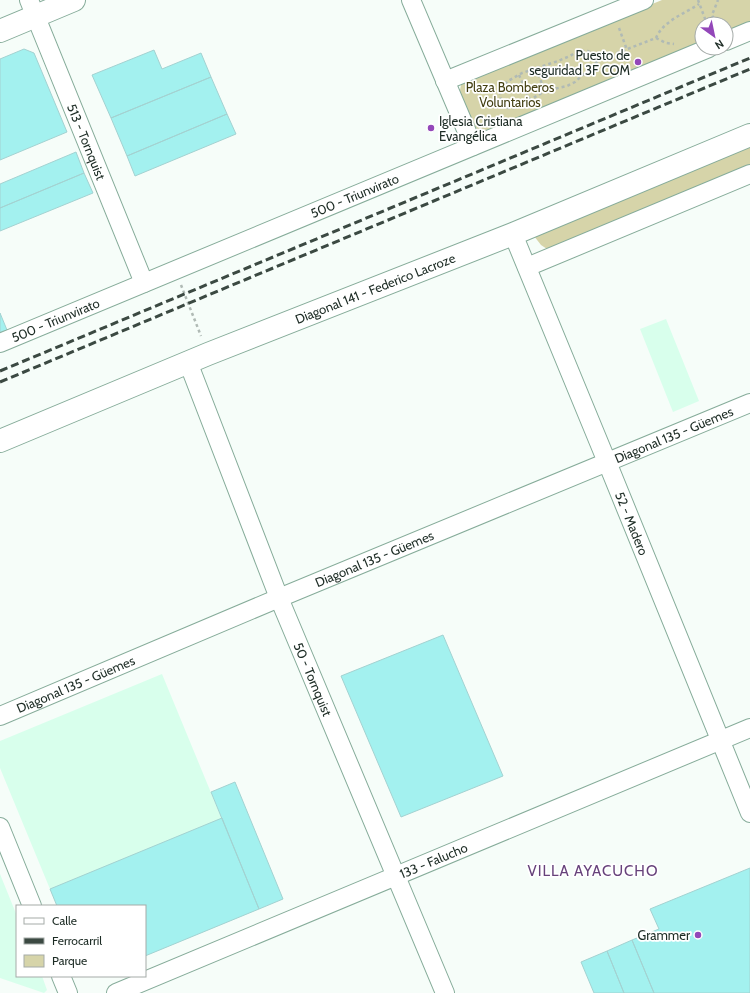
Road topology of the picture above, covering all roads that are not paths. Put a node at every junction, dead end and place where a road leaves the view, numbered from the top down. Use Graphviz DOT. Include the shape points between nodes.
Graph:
graph roads {
  1 [pos="74,0"];
  2 [pos="411,0"];
  3 [pos="644,0"];
  4 [pos="32,8"];
  5 [pos="0,31"];
  6 [pos="750,31"];
  7 [pos="734,38"];
  8 [pos="694,54"];
  9 [pos="445,82"];
  10 [pos="750,135"];
  11 [pos="473,146"];
  12 [pos="750,174"];
  13 [pos="513,234"];
  14 [pos="527,267"];
  15 [pos="144,283"];
  16 [pos="0,343"];
  17 [pos="198,358"];
  18 [pos="750,402"];
  19 [pos="0,441"];
  20 [pos="608,462"];
  21 [pos="280,598"];
  22 [pos="0,716"];
  23 [pos="750,728"];
  24 [pos="720,740"];
  25 [pos="750,813"];
  26 [pos="0,827"];
  27 [pos="396,876"];
  28 [pos="32,905"];
  29 [pos="61,977"];
  30 [pos="68,993"];
  31 [pos="116,993"];
  32 [pos="445,993"];
  1 -- 4 [label="street"];
  2 -- 9 [label="street"];
  3 -- 9 [label="street"];
  4 -- 5 [label="street"];
  4 -- 15 [label="street, 513 - Tornquist"];
  6 -- 7 [label="street"];
  8 -- 11 [label="street, 500 - Triunvirato"];
  9 -- 11 [label="street"];
  10 -- 13 [label="street, Diagonal 141 - Federico Lacroze"];
  11 -- 15 [label="street, 500 - Triunvirato"];
  12 -- 14 [label="street"];
  13 -- 14 [label="street, 52 - Madero"];
  13 -- 17 [label="street, Diagonal 141 - Federico Lacroze"];
  14 -- 20 [label="street, 52 - Madero"];
  15 -- 16 [label="street, 500 - Triunvirato"];
  17 -- 19 [label="street, Diagonal 141 - Federico Lacroze"];
  17 -- 21 [label="street, 50 - Tornquist"];
  18 -- 20 [label="street, Diagonal 135 - Güemes"];
  20 -- 21 [label="street, Diagonal 135 - Güemes"];
  20 -- 24 [label="street, 52 - Madero"];
  21 -- 22 [label="street, Diagonal 135 - Güemes"];
  21 -- 27 [label="street, 50 - Tornquist"];
  23 -- 24 [label="street, 133 - Falucho"];
  24 -- 25 [label="street, 52 - Madero"];
  24 -- 27 [label="street, 133 - Falucho"];
  26 -- 28 [label="street"];
  27 -- 31 [label="street, 133 - Falucho"];
  27 -- 32 [label="street, 50 - Tornquist"];
  29 -- 30 [label="street"];
}
